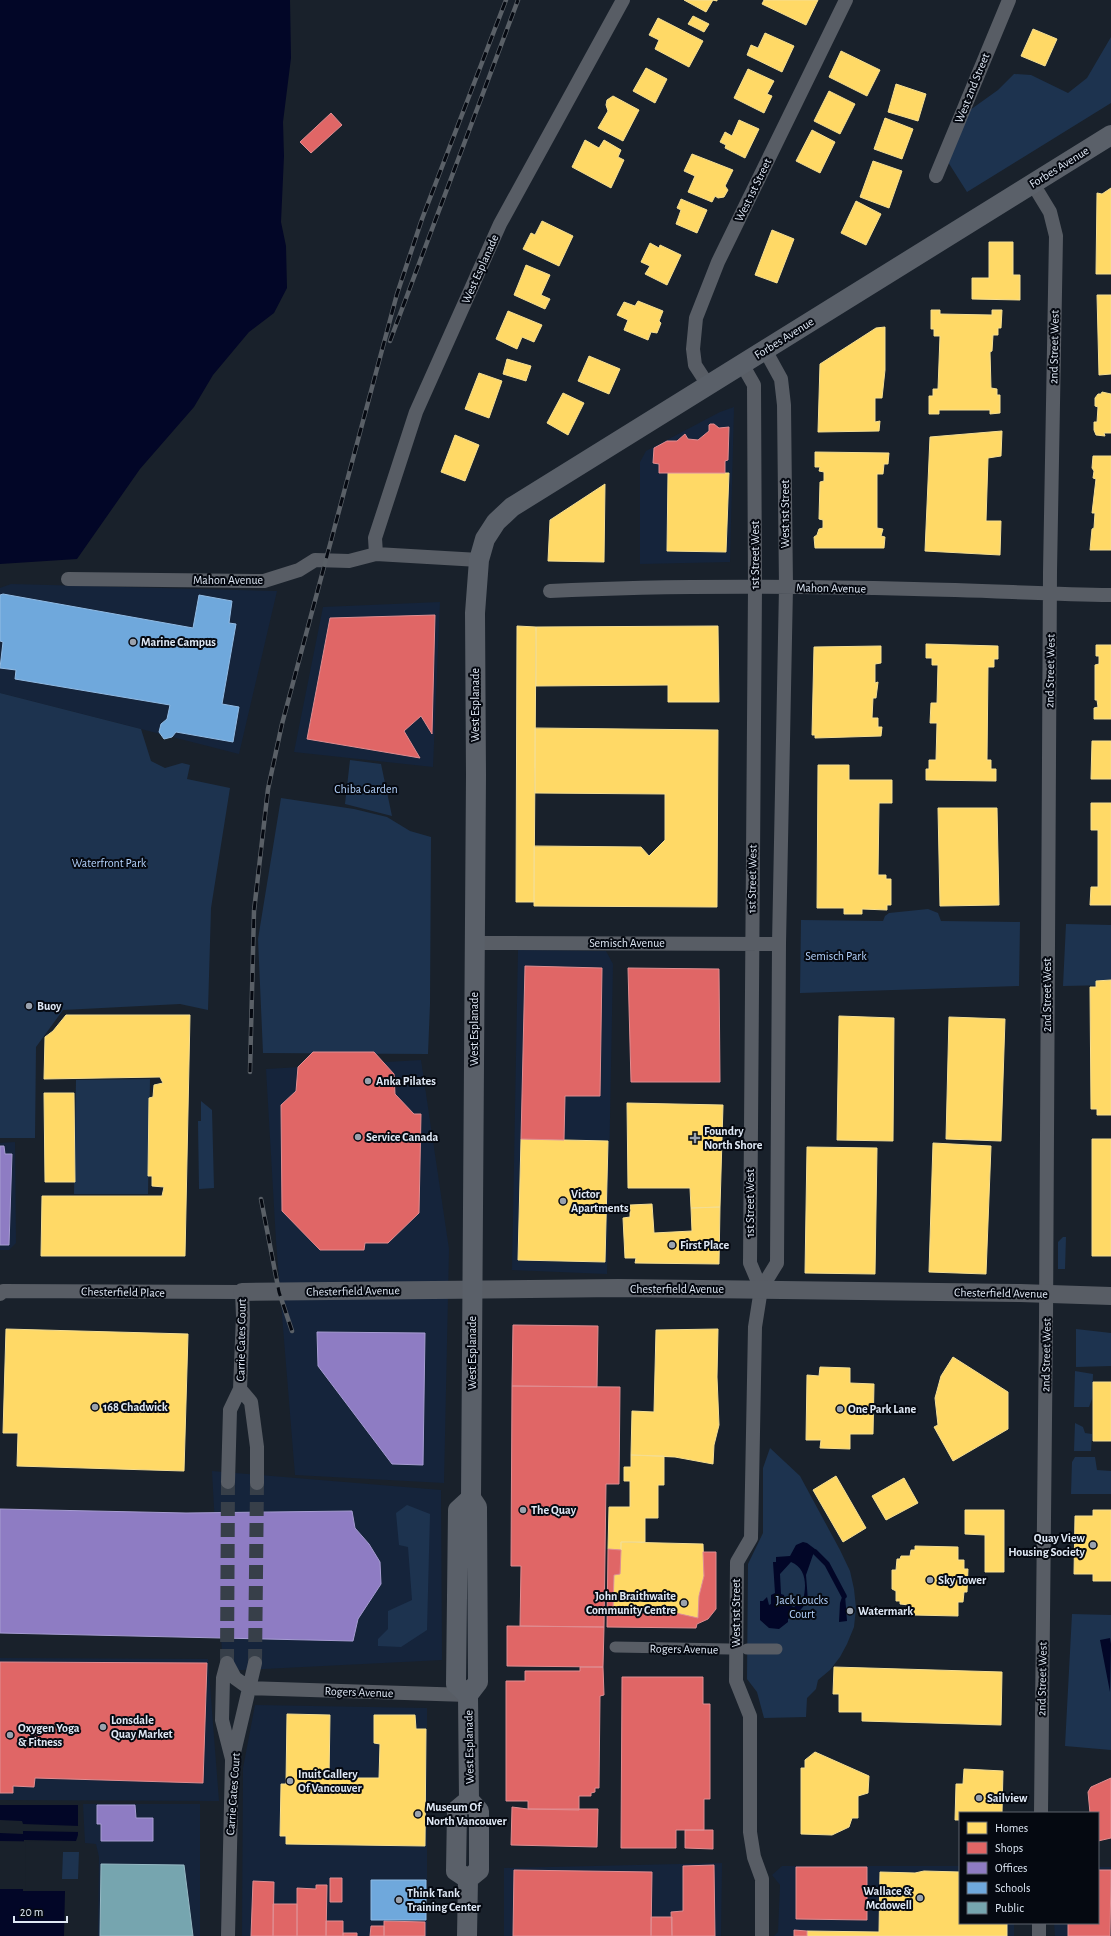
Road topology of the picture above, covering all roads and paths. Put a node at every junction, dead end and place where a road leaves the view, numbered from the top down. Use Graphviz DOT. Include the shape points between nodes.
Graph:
graph roads {
  1 [pos="623,0"];
  2 [pos="846,0"];
  3 [pos="1009,0"];
  4 [pos="1111,135"];
  5 [pos="936,176"];
  6 [pos="1033,184"];
  7 [pos="765,350"];
  8 [pos="742,364"];
  9 [pos="708,385"];
  10 [pos="376,554"];
  11 [pos="479,560"];
  12 [pos="68,579"];
  13 [pos="755,587"];
  14 [pos="786,587"];
  15 [pos="550,591"];
  16 [pos="1050,595"];
  17 [pos="1111,595"];
  18 [pos="474,943"];
  19 [pos="752,944"];
  20 [pos="779,944"];
  21 [pos="473,1289"];
  22 [pos="761,1289"];
  23 [pos="1,1292"];
  24 [pos="242,1292"];
  25 [pos="1046,1294"];
  26 [pos="1111,1296"];
  27 [pos="240,1388"];
  28 [pos="228,1482"];
  29 [pos="257,1484"];
  30 [pos="615,1647"];
  31 [pos="747,1649"];
  32 [pos="778,1649"];
  33 [pos="729,1650"];
  34 [pos="255,1663"];
  35 [pos="249,1688"];
  36 [pos="468,1695"];
  37 [pos="232,1761"];
  38 [pos="1041,1812"];
  39 [pos="1040,1924"];
  40 [pos="228,1936"];
  41 [pos="467,1936"];
  42 [pos="762,1936"];
  43 [pos="1039,1936"];
  1 -- 10 [label="street, West Esplanade" via="493,238 416,412 376,538"];
  2 -- 9 [label="street, West 1st Street" via="718,262 696,318 693,349 695,365"];
  3 -- 5 [label="street, West 2nd Street"];
  4 -- 6 [label="main road, Forbes Avenue"];
  6 -- 7 [label="main road, Forbes Avenue"];
  6 -- 16 [label="street, 2nd Street West" via="1050,212 1056,236"];
  7 -- 8 [label="main road, Forbes Avenue"];
  7 -- 14 [label="street, West 1st Street" via="778,370 784,390"];
  8 -- 9 [label="main road, Forbes Avenue"];
  8 -- 13 [label="street, 1st Street West" via="754,385"];
  9 -- 11 [label="main road, Forbes Avenue" via="512,507 496,522 485,539"];
  10 -- 11 [label="street, Mahon Avenue"];
  10 -- 12 [label="street, Mahon Avenue" via="350,561 314,560 299,570 264,581"];
  11 -- 18 [label="main road, West Esplanade" via="475,613"];
  13 -- 14 [label="street, Mahon Avenue"];
  13 -- 15 [label="street, Mahon Avenue"];
  13 -- 19 [label="street, 1st Street West"];
  14 -- 16 [label="street, Mahon Avenue" via="915,588"];
  14 -- 20 [label="street"];
  16 -- 17 [label="street, Mahon Avenue"];
  16 -- 25 [label="street, 2nd Street West"];
  18 -- 19 [label="street, Semisch Avenue"];
  18 -- 21 [label="main road, West Esplanade"];
  19 -- 20 [label="street, Semisch Avenue"];
  19 -- 22 [label="street, 1st Street West" via="750,1263"];
  20 -- 22 [label="street" via="777,1263"];
  21 -- 22 [label="street, Chesterfield Avenue"];
  21 -- 24 [label="street, Chesterfield Avenue"];
  21 -- 36 [label="main road, West Esplanade" via="471,1498 477,1507 478,1682"];
  22 -- 25 [label="street, Chesterfield Avenue"];
  22 -- 42 [label="street, West 1st Street" via="755,1327 751,1538 737,1562 736,1682 750,1716 750,1832 754,1856 762,1879"];
  23 -- 24 [label="street, Chesterfield Place"];
  24 -- 27 [label="street, Carrie Cates Court"];
  25 -- 26 [label="street, Chesterfield Avenue"];
  25 -- 38 [label="street, 2nd Street West"];
  27 -- 28 [label="street, Carrie Cates Court" via="230,1410"];
  27 -- 29 [label="street, Carrie Cates Court" via="251,1402 257,1447"];
  30 -- 33 [label="street, Rogers Avenue"];
  31 -- 32 [label="street"];
  34 -- 35 [label="street, Carrie Cates Court"];
  35 -- 36 [label="street, Rogers Avenue"];
  35 -- 37 [label="street, Carrie Cates Court"];
  35 -- 37 [label="street" via="235,1678 227,1663 223,1678 222,1720"];
  36 -- 41 [label="main road, West Esplanade" via="469,1800 457,1810 456,1871 468,1879"];
  37 -- 40 [label="street, Carrie Cates Court"];
  39 -- 43 [label="street"];
}
